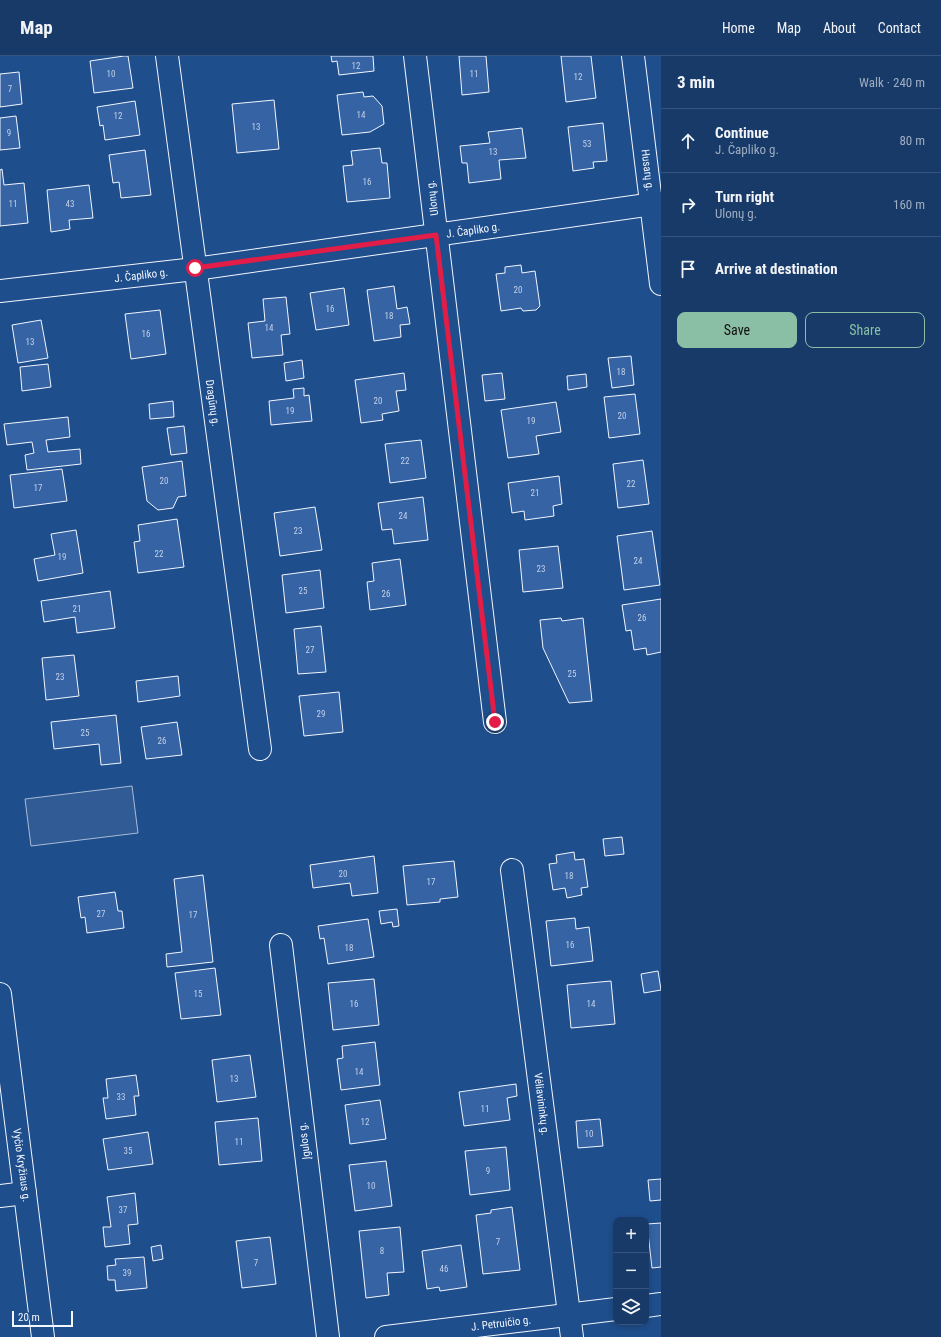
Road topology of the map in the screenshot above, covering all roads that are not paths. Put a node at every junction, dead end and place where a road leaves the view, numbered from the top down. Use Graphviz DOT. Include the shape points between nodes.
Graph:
graph roads {
  1 [pos="167,56"];
  2 [pos="415,56"];
  3 [pos="633,56"];
  4 [pos="656,203"];
  5 [pos="436,235"];
  6 [pos="195,268"];
  7 [pos="661,284"];
  8 [pos="0,291"];
  9 [pos="495,722"];
  10 [pos="260,749"];
  11 [pos="512,870"];
  12 [pos="281,945"];
  13 [pos="0,994"];
  14 [pos="25,1193"];
  15 [pos="0,1196"];
  16 [pos="661,1304"];
  17 [pos="649,1306"];
  18 [pos="613,1309"];
  19 [pos="569,1314"];
  20 [pos="43,1337"];
  21 [pos="328,1337"];
  22 [pos="386,1337"];
  23 [pos="572,1337"];
  1 -- 6 [label="street, Dragūnų g."];
  2 -- 5 [label="street, Ulonų g."];
  3 -- 4 [label="street, Husarų g."];
  4 -- 5 [label="street, J. Čapliko g."];
  4 -- 7 [label="street, Husarų g."];
  5 -- 6 [label="street, J. Čapliko g."];
  5 -- 9 [label="street, Ulonų g."];
  6 -- 8 [label="street, J. Čapliko g."];
  6 -- 10 [label="street, Dragūnų g."];
  11 -- 19 [label="street, Vėliavininkų g."];
  12 -- 21 [label="street, Įgulos g."];
  13 -- 14 [label="street, Vyčio Kryžiaus g."];
  14 -- 15 [label="street"];
  14 -- 20 [label="street, Vyčio Kryžiaus g."];
  16 -- 17 [label="street"];
  18 -- 19 [label="street, J. Petruičio g."];
  19 -- 22 [label="street, J. Petruičio g."];
  19 -- 23 [label="street, Vėliavininkų g."];
}
